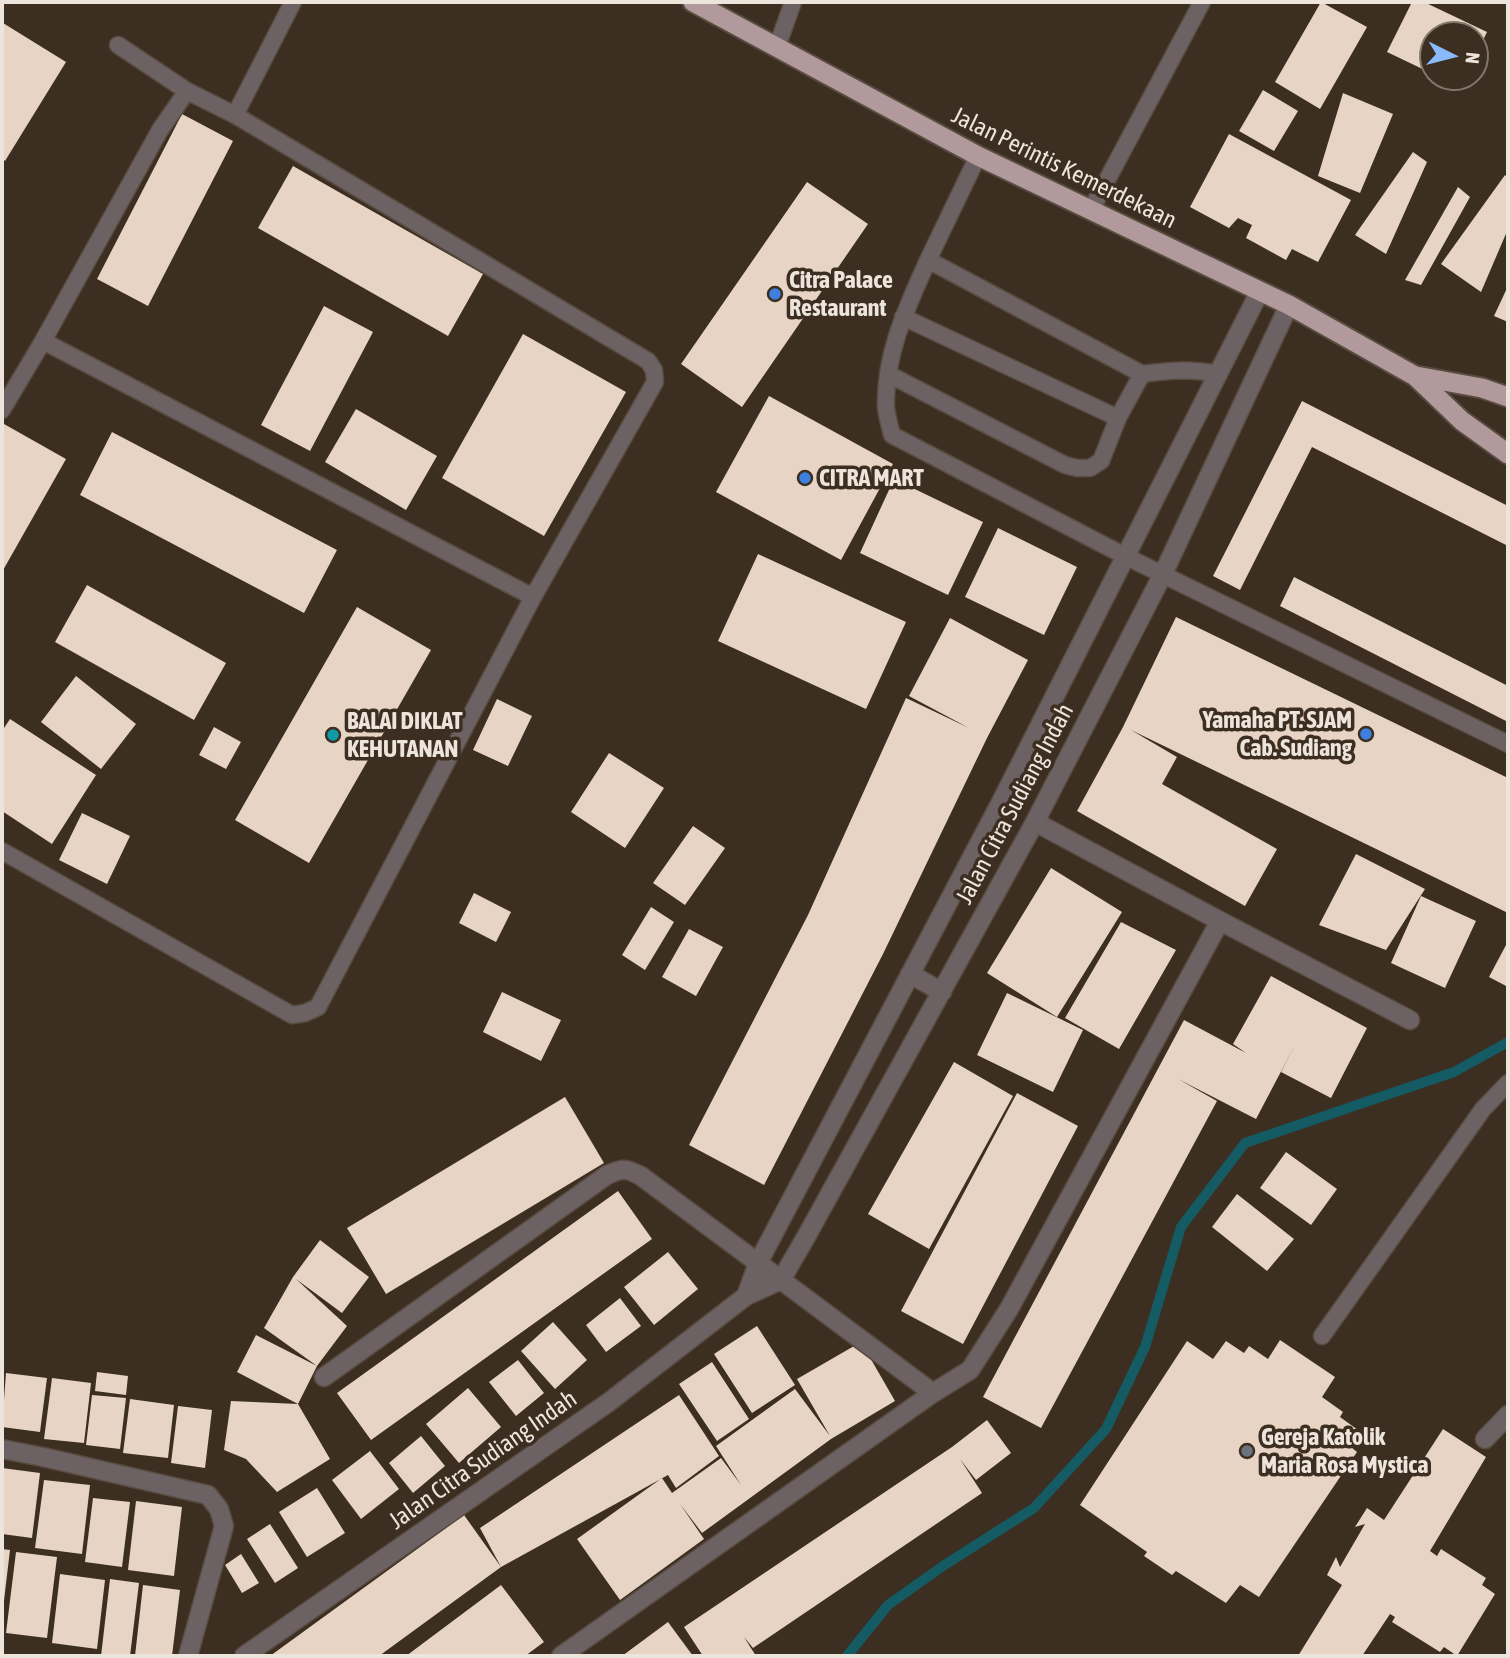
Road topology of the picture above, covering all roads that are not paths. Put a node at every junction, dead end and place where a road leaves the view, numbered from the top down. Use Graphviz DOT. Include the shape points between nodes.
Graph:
graph roads {
  1 [pos="293,2"];
  2 [pos="692,2"];
  3 [pos="793,2"];
  4 [pos="1202,2"];
  5 [pos="118,45"];
  6 [pos="777,47"];
  7 [pos="187,91"];
  8 [pos="235,115"];
  9 [pos="978,156"];
  10 [pos="1091,210"];
  11 [pos="928,260"];
  12 [pos="1260,292"];
  13 [pos="1289,305"];
  14 [pos="903,317"];
  15 [pos="43,341"];
  16 [pos="888,374"];
  17 [pos="1142,374"];
  18 [pos="1219,374"];
  19 [pos="1415,376"];
  20 [pos="1508,397"];
  21 [pos="2,410"];
  22 [pos="1118,418"];
  23 [pos="1508,454"];
  24 [pos="1125,556"];
  25 [pos="1163,574"];
  26 [pos="533,597"];
  27 [pos="1508,744"];
  28 [pos="1035,822"];
  29 [pos="2,851"];
  30 [pos="1220,921"];
  31 [pos="910,974"];
  32 [pos="942,992"];
  33 [pos="1410,1020"];
  34 [pos="1508,1083"];
  35 [pos="758,1263"];
  36 [pos="781,1280"];
  37 [pos="746,1296"];
  38 [pos="1322,1336"];
  39 [pos="324,1377"];
  40 [pos="933,1393"];
  41 [pos="1508,1415"];
  42 [pos="1485,1438"];
  43 [pos="2,1449"];
  44 [pos="188,1656"];
  45 [pos="244,1656"];
  46 [pos="561,1656"];
  1 -- 8 [label="lane"];
  2 -- 6 [label="highway, Jalan Perintis Kemerdekaan"];
  3 -- 6 [label="lane"];
  4 -- 10 [label="lane"];
  5 -- 7 [label="lane"];
  6 -- 9 [label="highway, Jalan Perintis Kemerdekaan"];
  7 -- 8 [label="lane"];
  7 -- 15 [label="lane" via="160,130"];
  8 -- 26 [label="lane" via="648,361 654,370 655,382"];
  9 -- 10 [label="highway, Jalan Perintis Kemerdekaan"];
  9 -- 11 [label="lane"];
  10 -- 12 [label="highway, Jalan Perintis Kemerdekaan"];
  11 -- 14 [label="lane"];
  11 -- 17 [label="lane"];
  12 -- 13 [label="highway, Jalan Perintis Kemerdekaan"];
  12 -- 18 [label="street, Jalan Citra Sudiang Indah"];
  13 -- 19 [label="highway, Jalan Perintis Kemerdekaan"];
  13 -- 25 [label="street, Jalan Citra Sudiang Indah"];
  14 -- 16 [label="lane"];
  14 -- 22 [label="lane"];
  15 -- 21 [label="lane"];
  15 -- 26 [label="lane"];
  16 -- 22 [label="lane" via="1077,468 1090,468 1101,461"];
  16 -- 24 [label="lane" via="886,410 892,435"];
  17 -- 18 [label="lane" via="1192,370"];
  17 -- 22 [label="lane"];
  18 -- 24 [label="street, Jalan Citra Sudiang Indah"];
  19 -- 20 [label="highway, Jalan Perintis Kemerdekaan"];
  19 -- 23 [label="highway, Jalan Perintis Kemerdekaan" via="1462,421"];
  24 -- 25 [label="lane"];
  24 -- 31 [label="street, Jalan Citra Sudiang Indah"];
  25 -- 27 [label="lane"];
  25 -- 28 [label="street, Jalan Citra Sudiang Indah"];
  26 -- 29 [label="lane" via="318,1007 292,1016"];
  28 -- 30 [label="street"];
  28 -- 32 [label="street, Jalan Citra Sudiang Indah"];
  30 -- 33 [label="street"];
  30 -- 40 [label="street" via="1009,1309 970,1370"];
  31 -- 32 [label="street"];
  31 -- 35 [label="street, Jalan Citra Sudiang Indah"];
  32 -- 36 [label="street, Jalan Citra Sudiang Indah"];
  34 -- 38 [label="lane" via="1483,1109"];
  35 -- 36 [label="street"];
  35 -- 37 [label="street, Jalan Citra Sudiang Indah"];
  35 -- 39 [label="street" via="641,1176 621,1169"];
  36 -- 37 [label="street, Jalan Citra Sudiang Indah"];
  36 -- 40 [label="street"];
  37 -- 45 [label="street, Jalan Citra Sudiang Indah" via="609,1402"];
  40 -- 46 [label="street"];
  41 -- 42 [label="street"];
  43 -- 44 [label="street" via="208,1495 224,1526"];
}
